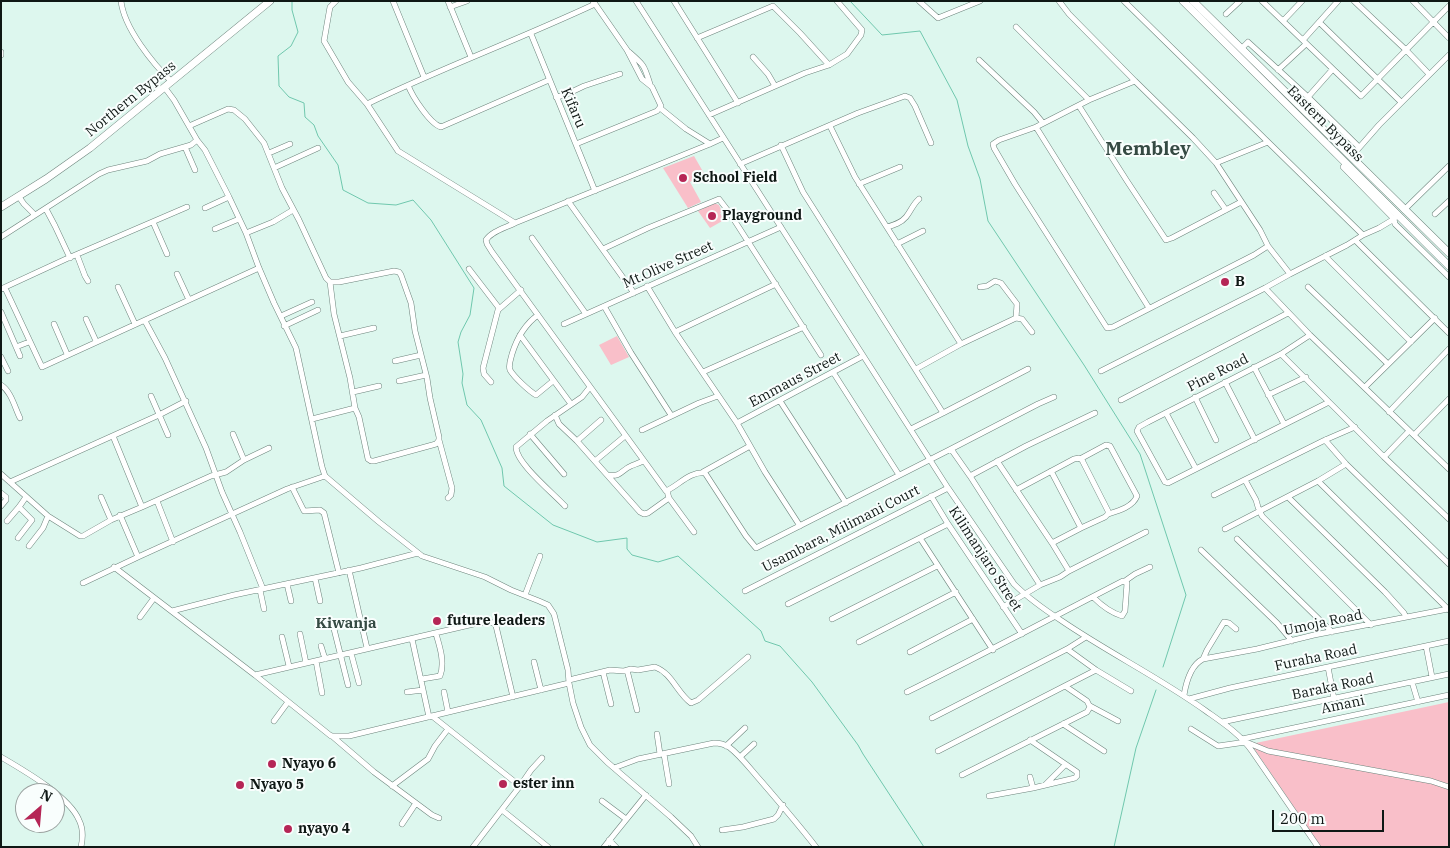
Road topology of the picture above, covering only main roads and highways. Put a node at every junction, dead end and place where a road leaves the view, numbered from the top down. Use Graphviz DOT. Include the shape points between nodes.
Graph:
graph roads {
  1 [pos="270,1"];
  2 [pos="1183,1"];
  3 [pos="1193,1"];
  4 [pos="1348,160"];
  5 [pos="1386,192"];
  6 [pos="1380,198"];
  7 [pos="1,207"];
  8 [pos="1449,253"];
  9 [pos="1449,266"];
  1 -- 7 [label="main road, Northern Bypass" via="76,159"];
  2 -- 4 [label="main road, Eastern Bypass"];
  3 -- 4 [label="main road, Eastern Bypass"];
  4 -- 5 [label="main road, Eastern Bypass"];
  4 -- 6 [label="main road, Eastern Bypass"];
  5 -- 6 [label="main road"];
  5 -- 8 [label="main road, Eastern Bypass"];
  6 -- 9 [label="main road, Eastern Bypass"];
}
